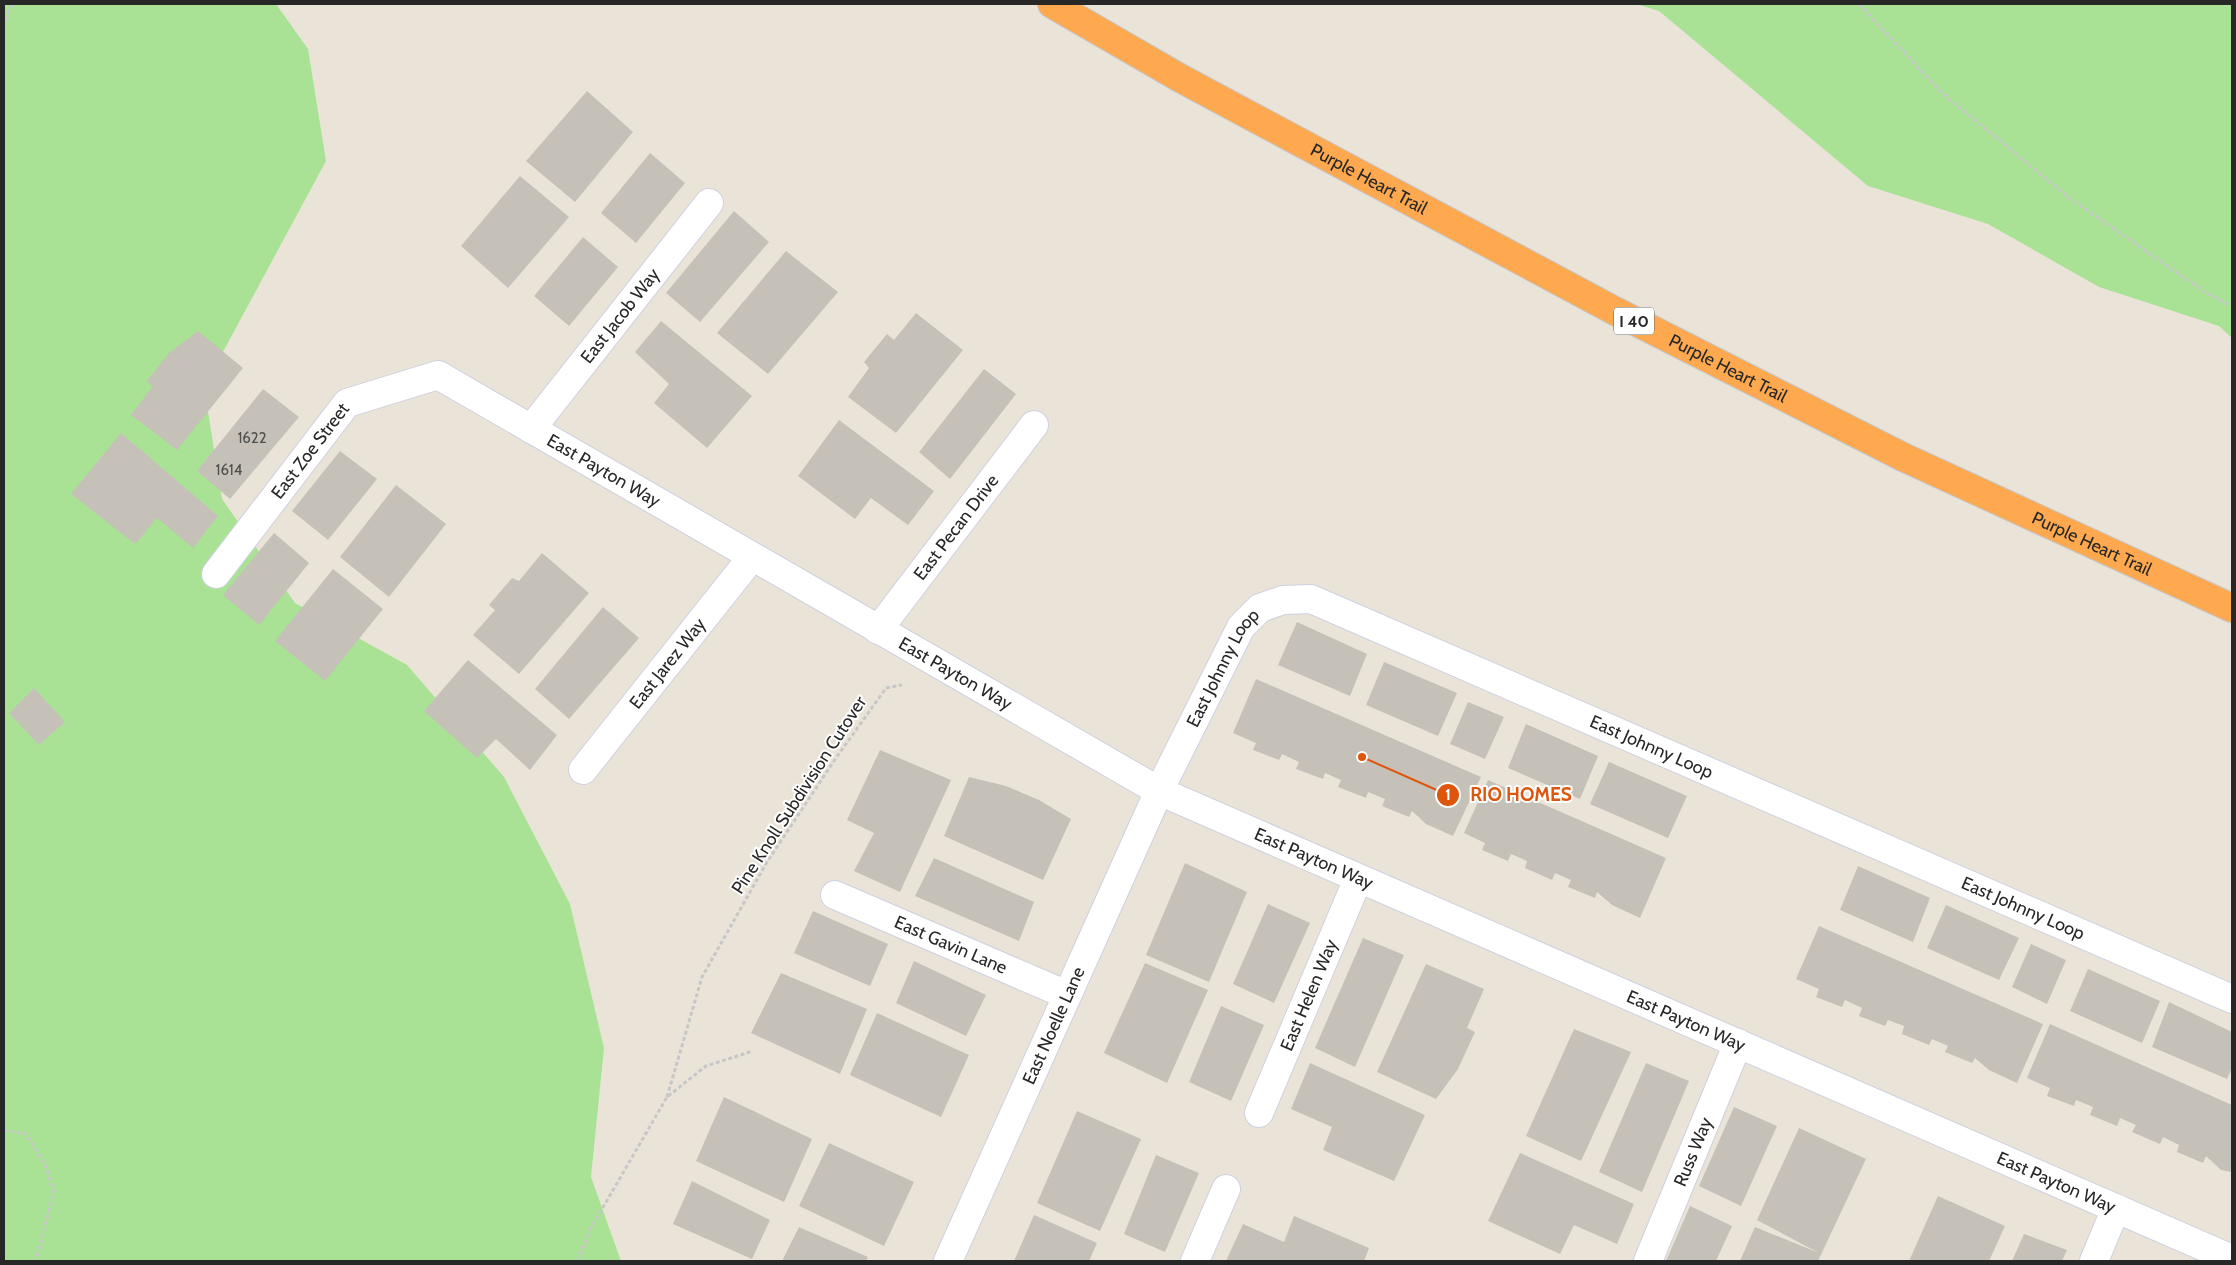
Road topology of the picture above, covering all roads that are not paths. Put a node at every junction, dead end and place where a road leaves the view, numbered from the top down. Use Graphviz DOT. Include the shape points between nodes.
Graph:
graph roads {
  1 [pos="1052,4"];
  2 [pos="709,203"];
  3 [pos="438,375"];
  4 [pos="1034,426"];
  5 [pos="531,429"];
  6 [pos="752,557"];
  7 [pos="216,574"];
  8 [pos="2232,608"];
  9 [pos="878,630"];
  10 [pos="583,770"];
  11 [pos="1159,791"];
  12 [pos="1358,879"];
  13 [pos="835,895"];
  14 [pos="1067,995"];
  15 [pos="2232,999"];
  16 [pos="1738,1044"];
  17 [pos="1259,1113"];
  18 [pos="1226,1189"];
  19 [pos="2116,1208"];
  20 [pos="2232,1259"];
  21 [pos="948,1261"];
  22 [pos="1195,1261"];
  23 [pos="1648,1261"];
  24 [pos="2094,1261"];
  1 -- 8 [label="highway, Purple Heart Trail / I 40" via="1180,78 1641,324 1903,458"];
  2 -- 5 [label="street, East Jacob Way"];
  3 -- 5 [label="street, East Payton Way"];
  3 -- 7 [label="street, East Zoe Street" via="347,403"];
  4 -- 9 [label="street, East Pecan Drive"];
  5 -- 6 [label="street, East Payton Way"];
  6 -- 9 [label="street, East Payton Way"];
  6 -- 10 [label="street, East Jarez Way"];
  9 -- 11 [label="street, East Payton Way"];
  11 -- 12 [label="street, East Payton Way"];
  11 -- 14 [label="street, East Noelle Lane"];
  11 -- 15 [label="street, East Johnny Loop" via="1240,627 1260,608 1283,600 1311,599"];
  12 -- 16 [label="street, East Payton Way"];
  12 -- 17 [label="street, East Helen Way"];
  13 -- 14 [label="street, East Gavin Lane"];
  14 -- 21 [label="street, East Noelle Lane"];
  16 -- 19 [label="street, East Payton Way"];
  16 -- 23 [label="street, Russ Way"];
  18 -- 22 [label="street"];
  19 -- 20 [label="street, East Payton Way"];
  19 -- 24 [label="street"];
}
